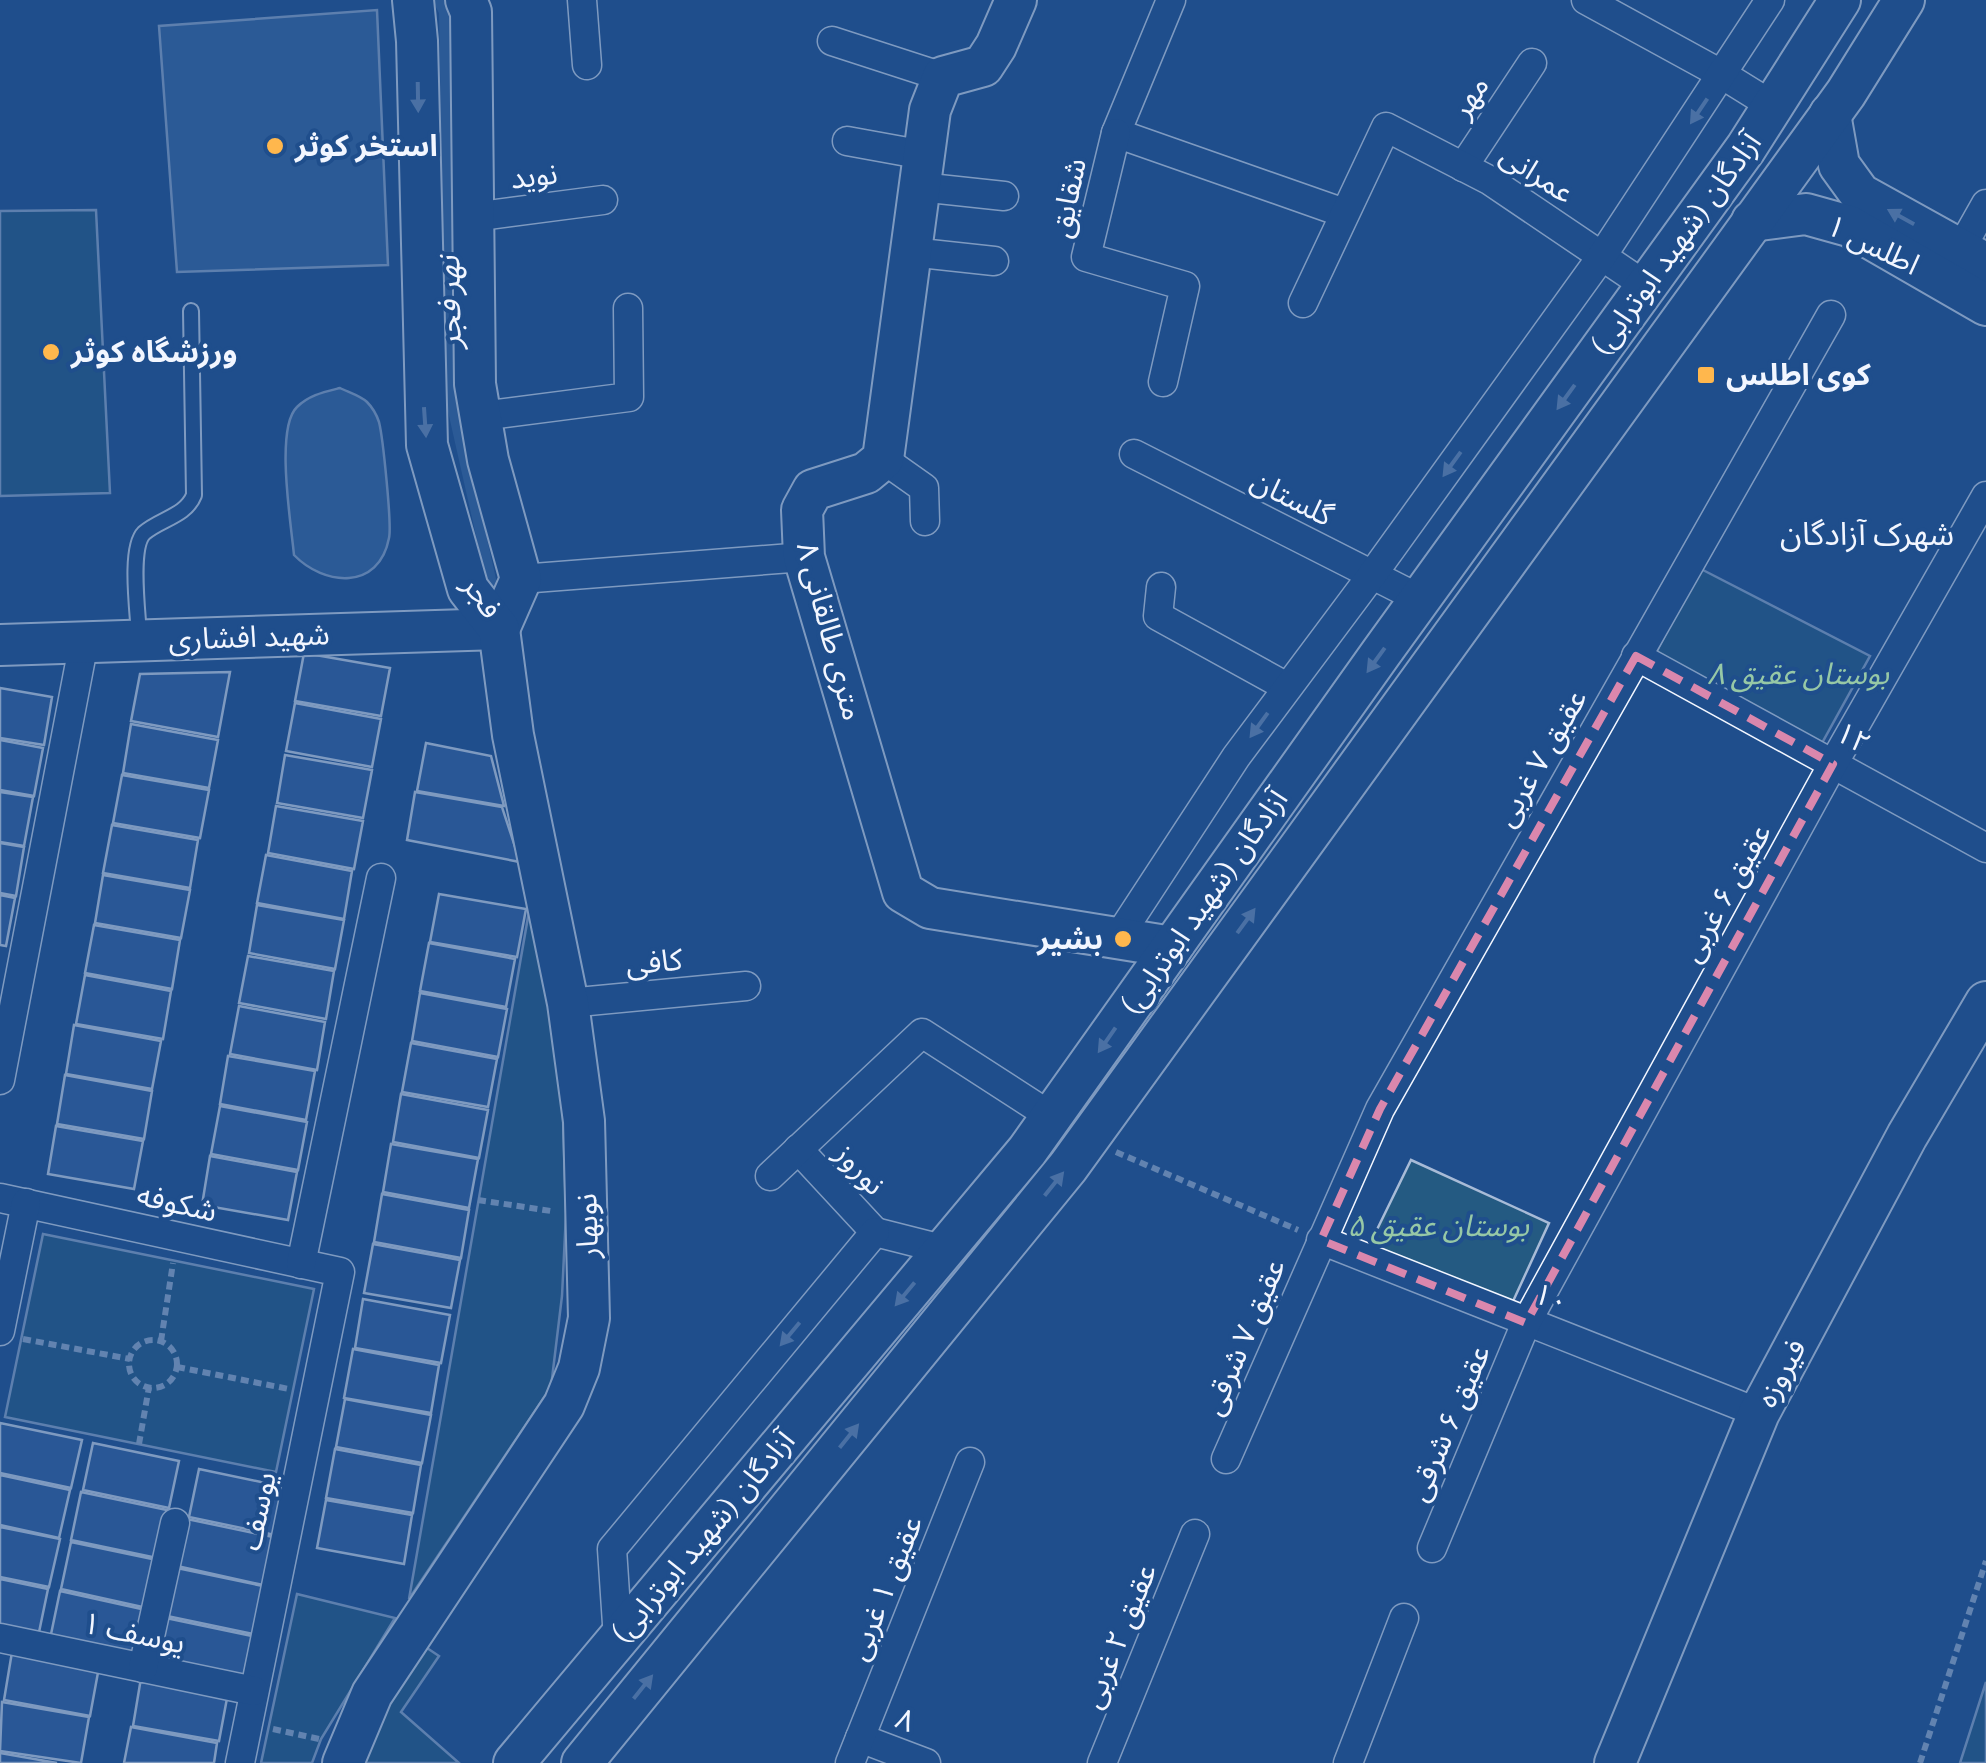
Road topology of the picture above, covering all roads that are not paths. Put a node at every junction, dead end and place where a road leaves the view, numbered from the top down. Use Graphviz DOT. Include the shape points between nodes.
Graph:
graph roads {
  1 [pos="413,0"];
  2 [pos="466,0"];
  3 [pos="582,0"];
  4 [pos="1016,0"];
  5 [pos="1170,0"];
  6 [pos="1586,0"];
  7 [pos="1770,0"];
  8 [pos="1840,0"];
  9 [pos="1904,0"];
  10 [pos="832,41"];
  11 [pos="1532,63"];
  12 [pos="587,65"];
  13 [pos="1723,75"];
  14 [pos="943,77"];
  15 [pos="1773,106"];
  16 [pos="1830,114"];
  17 [pos="1116,133"];
  18 [pos="847,141"];
  19 [pos="1463,166"];
  20 [pos="922,171"];
  21 [pos="1004,196"];
  22 [pos="604,200"];
  23 [pos="1986,204"];
  24 [pos="1344,213"];
  25 [pos="473,217"];
  26 [pos="1752,220"];
  27 [pos="911,252"];
  28 [pos="1602,256"];
  29 [pos="1973,257"];
  30 [pos="994,261"];
  31 [pos="1646,286"];
  32 [pos="1302,302"];
  33 [pos="1986,304"];
  34 [pos="628,308"];
  35 [pos="191,311"];
  36 [pos="1830,315"];
  37 [pos="1163,382"];
  38 [pos="481,416"];
  39 [pos="1134,454"];
  40 [pos="883,459"];
  41 [pos="1986,496"];
  42 [pos="925,521"];
  43 [pos="804,557"];
  44 [pos="1372,575"];
  45 [pos="522,579"];
  46 [pos="1160,588"];
  47 [pos="1420,600"];
  48 [pos="499,629"];
  49 [pos="139,641"];
  50 [pos="84,642"];
  51 [pos="0,644"];
  52 [pos="1636,656"];
  53 [pos="1287,688"];
  54 [pos="1834,764"];
  55 [pos="1986,848"];
  56 [pos="381,878"];
  57 [pos="1118,939"];
  58 [pos="1172,948"];
  59 [pos="746,986"];
  60 [pos="1986,1002"];
  61 [pos="568,1003"];
  62 [pos="0,1080"];
  63 [pos="1052,1116"];
  64 [pos="798,1149"];
  65 [pos="770,1176"];
  66 [pos="13,1200"];
  67 [pos="875,1232"];
  68 [pos="1321,1240"];
  69 [pos="942,1250"];
  70 [pos="301,1264"];
  71 [pos="340,1272"];
  72 [pos="1526,1324"];
  73 [pos="11,1335"];
  74 [pos="1759,1413"];
  75 [pos="1226,1459"];
  76 [pos="970,1462"];
  77 [pos="175,1523"];
  78 [pos="1195,1534"];
  79 [pos="1432,1548"];
  80 [pos="1404,1618"];
  81 [pos="0,1638"];
  82 [pos="618,1639"];
  83 [pos="143,1668"];
  84 [pos="254,1692"];
  85 [pos="855,1750"];
  86 [pos="332,1751"];
  87 [pos="240,1763"];
  88 [pos="514,1763"];
  89 [pos="582,1763"];
  90 [pos="926,1763"];
  91 [pos="1102,1763"];
  92 [pos="1348,1763"];
  93 [pos="1615,1763"];
  1 -- 48 [label="street, فجر, one-way" via="427,446 468,589"];
  2 -- 25 [label="street, فجر"];
  3 -- 12 [label="street"];
  4 -- 14 [label="street" via="983,66"];
  5 -- 17 [label="street"];
  6 -- 13 [label="street"];
  7 -- 13 [label="street"];
  8 -- 15 [label="street, آزادگان (شهید ابوترابی)"];
  9 -- 16 [label="street, آزادگان (شهید ابوترابی)"];
  10 -- 14 [label="street"];
  11 -- 19 [label="street, مهر"];
  13 -- 15 [label="street"];
  13 -- 28 [label="street, one-way"];
  14 -- 20 [label="street" via="930,110"];
  15 -- 31 [label="street, آزادگان (شهید ابوترابی)"];
  16 -- 26 [label="street, آزادگان (شهید ابوترابی)"];
  29 -- 16 [label="street, اطلس ۱, one-way" via="1860,194 1839,166"];
  17 -- 24 [label="street"];
  17 -- 37 [label="street, شقایق" via="1086,257 1185,286"];
  18 -- 20 [label="street"];
  19 -- 24 [label="street, عمرانی" via="1386,127"];
  19 -- 28 [label="street, عمرانی"];
  20 -- 21 [label="street"];
  20 -- 27 [label="street"];
  22 -- 25 [label="street, نوید"];
  23 -- 29 [label="street"];
  24 -- 32 [label="street"];
  25 -- 38 [label="street, فجر"];
  26 -- 33 [label="street, اطلس ۱" via="1806,214 1849,226"];
  89 -- 26 [label="street, آزادگان (شهید ابوترابی), one-way" via="1087,1140"];
  27 -- 30 [label="street"];
  27 -- 40 [label="street"];
  28 -- 31 [label="street, عمرانی"];
  28 -- 44 [label="street, one-way"];
  31 -- 47 [label="street, آزادگان (شهید ابوترابی), one-way"];
  34 -- 38 [label="street" via="629,397"];
  35 -- 49 [label="lane" via="194,495 139,541"];
  36 -- 52 [label="street, عقیق ۷ غربی"];
  38 -- 45 [label="street, فجر"];
  39 -- 44 [label="street, گلستان"];
  40 -- 42 [label="street" via="924,488"];
  40 -- 43 [label="street, ۸ متری طالقانی" via="866,473 813,490 802,510"];
  41 -- 54 [label="street, عقیق ۶ غربی"];
  43 -- 45 [label="street"];
  43 -- 57 [label="street, ۸ متری طالقانی" via="902,892 930,908"];
  44 -- 47 [label="street, گلستان"];
  44 -- 53 [label="street"];
  45 -- 48 [label="street, فجر"];
  46 -- 53 [label="street" via="1158,616"];
  47 -- 58 [label="street, آزادگان (شهید ابوترابی), one-way"];
  48 -- 49 [label="street, شهید افشاری"];
  48 -- 61 [label="street, نوبهار"];
  49 -- 50 [label="street, شهید افشاری"];
  50 -- 51 [label="street, شهید افشاری"];
  50 -- 62 [label="street"];
  52 -- 54 [label="street, ۱۲"];
  52 -- 68 [label="street, عقیق ۷ غربی" via="1380,1109"];
  53 -- 57 [label="street, one-way"];
  54 -- 55 [label="street, ۱۲"];
  54 -- 72 [label="street, عقیق ۶ غربی"];
  56 -- 70 [label="street"];
  57 -- 58 [label="street, ۸ متری طالقانی"];
  58 -- 63 [label="street, آزادگان (شهید ابوترابی), one-way"];
  59 -- 61 [label="street, کافی"];
  60 -- 74 [label="street, فیروزه"];
  61 -- 86 [label="street, نوبهار" via="584,1122 590,1318 579,1368 564,1405"];
  63 -- 64 [label="street" via="922,1033"];
  63 -- 69 [label="street, آزادگان (شهید ابوترابی)"];
  64 -- 65 [label="street"];
  64 -- 67 [label="street, نوروز"];
  66 -- 70 [label="street, شکوفه"];
  66 -- 73 [label="street"];
  67 -- 69 [label="street"];
  67 -- 82 [label="street, one-way" via="612,1549"];
  68 -- 72 [label="street, ۱۰"];
  68 -- 75 [label="street, عقیق ۷ شرقی"];
  69 -- 82 [label="street, آزادگان (شهید ابوترابی), one-way"];
  70 -- 71 [label="street, شکوفه"];
  71 -- 84 [label="street, یوسف"];
  72 -- 74 [label="street, ۱۰"];
  72 -- 79 [label="street, عقیق ۶ شرقی"];
  74 -- 93 [label="street, فیروزه"];
  76 -- 85 [label="street, عقیق ۱ غربی"];
  77 -- 83 [label="street"];
  78 -- 91 [label="street, عقیق ۲ غربی"];
  80 -- 92 [label="street"];
  81 -- 83 [label="street, یوسف ۱"];
  82 -- 88 [label="street, آزادگان (شهید ابوترابی)"];
  83 -- 84 [label="street, یوسف ۱"];
  84 -- 87 [label="street, یوسف"];
  85 -- 90 [label="street, ۸"];
}
